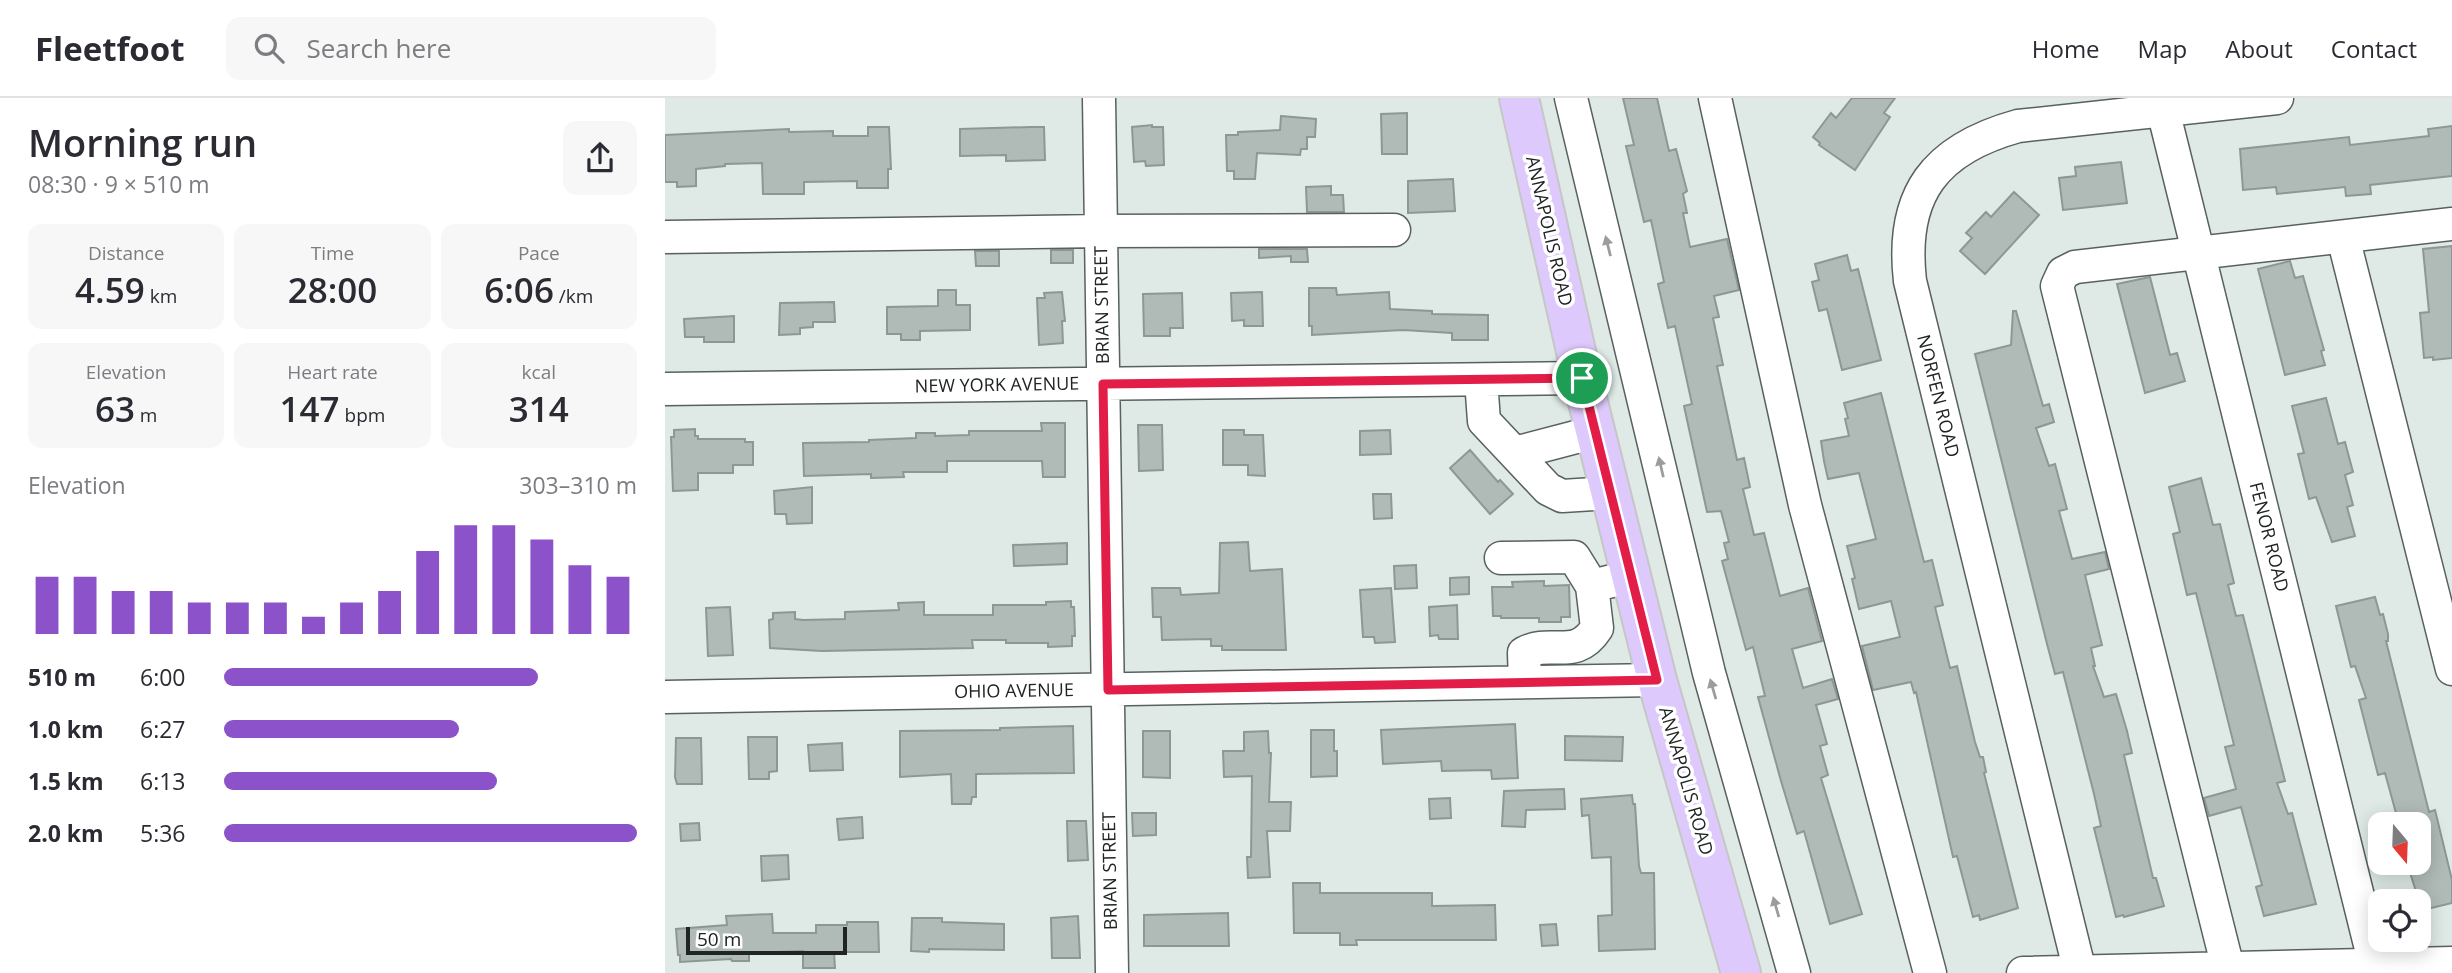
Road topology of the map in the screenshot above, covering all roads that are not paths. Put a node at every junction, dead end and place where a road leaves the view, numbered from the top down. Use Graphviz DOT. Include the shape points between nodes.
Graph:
graph roads {
  1 [pos="1099,98"];
  2 [pos="1519,98"];
  3 [pos="1571,98"];
  4 [pos="1715,98"];
  5 [pos="2277,98"];
  6 [pos="2163,110"];
  7 [pos="2452,225"];
  8 [pos="1394,230"];
  9 [pos="1101,231"];
  10 [pos="665,237"];
  11 [pos="2343,237"];
  12 [pos="2199,254"];
  13 [pos="1582,378"];
  14 [pos="1481,380"];
  15 [pos="1103,384"];
  16 [pos="665,389"];
  17 [pos="1595,432"];
  18 [pos="1515,453"];
  19 [pos="1610,493"];
  20 [pos="1501,558"];
  21 [pos="1631,576"];
  22 [pos="1592,586"];
  23 [pos="2452,669"];
  24 [pos="1657,680"];
  25 [pos="1525,682"];
  26 [pos="1108,690"];
  27 [pos="665,697"];
  28 [pos="2452,963"];
  29 [pos="2375,965"];
  30 [pos="2228,968"];
  31 [pos="2080,972"];
  32 [pos="1112,973"];
  33 [pos="1741,973"];
  34 [pos="1794,973"];
  35 [pos="1930,973"];
  36 [pos="2023,973"];
  1 -- 9 [label="street, BRIAN STREET"];
  2 -- 13 [label="main road, ANNAPOLIS ROAD"];
  34 -- 3 [label="street, one-way" via="1709,673"];
  4 -- 35 [label="street" via="1805,505"];
  5 -- 6 [label="street, NORFEN ROAD"];
  6 -- 12 [label="street, FENOR ROAD"];
  6 -- 31 [label="street, NORFEN ROAD" via="2018,126 1988,134 1961,149 1919,193 1906,250"];
  7 -- 11 [label="street"];
  8 -- 9 [label="street"];
  9 -- 10 [label="street"];
  9 -- 15 [label="street, BRIAN STREET"];
  11 -- 12 [label="street"];
  11 -- 23 [label="street"];
  12 -- 29 [label="street, FENOR ROAD"];
  12 -- 30 [label="street" via="2075,267 2063,274 2057,286"];
  13 -- 14 [label="street, NEW YORK AVENUE"];
  13 -- 17 [label="main road, ANNAPOLIS ROAD"];
  14 -- 15 [label="street, NEW YORK AVENUE"];
  14 -- 18 [label="street" via="1485,421"];
  15 -- 16 [label="street, NEW YORK AVENUE"];
  15 -- 26 [label="street, BRIAN STREET"];
  17 -- 18 [label="street"];
  17 -- 19 [label="main road, ANNAPOLIS ROAD"];
  18 -- 19 [label="street" via="1548,489 1562,496"];
  19 -- 21 [label="main road, ANNAPOLIS ROAD"];
  20 -- 22 [label="street" via="1574,557"];
  21 -- 22 [label="street"];
  21 -- 24 [label="main road, ANNAPOLIS ROAD"];
  22 -- 25 [label="street" via="1597,628 1588,642 1524,653"];
  24 -- 25 [label="street, OHIO AVENUE"];
  24 -- 33 [label="main road, ANNAPOLIS ROAD"];
  25 -- 26 [label="street, OHIO AVENUE"];
  26 -- 27 [label="street, OHIO AVENUE"];
  26 -- 32 [label="street, BRIAN STREET"];
  28 -- 29 [label="street"];
  29 -- 30 [label="street"];
  30 -- 31 [label="street"];
  31 -- 36 [label="street"];
}
